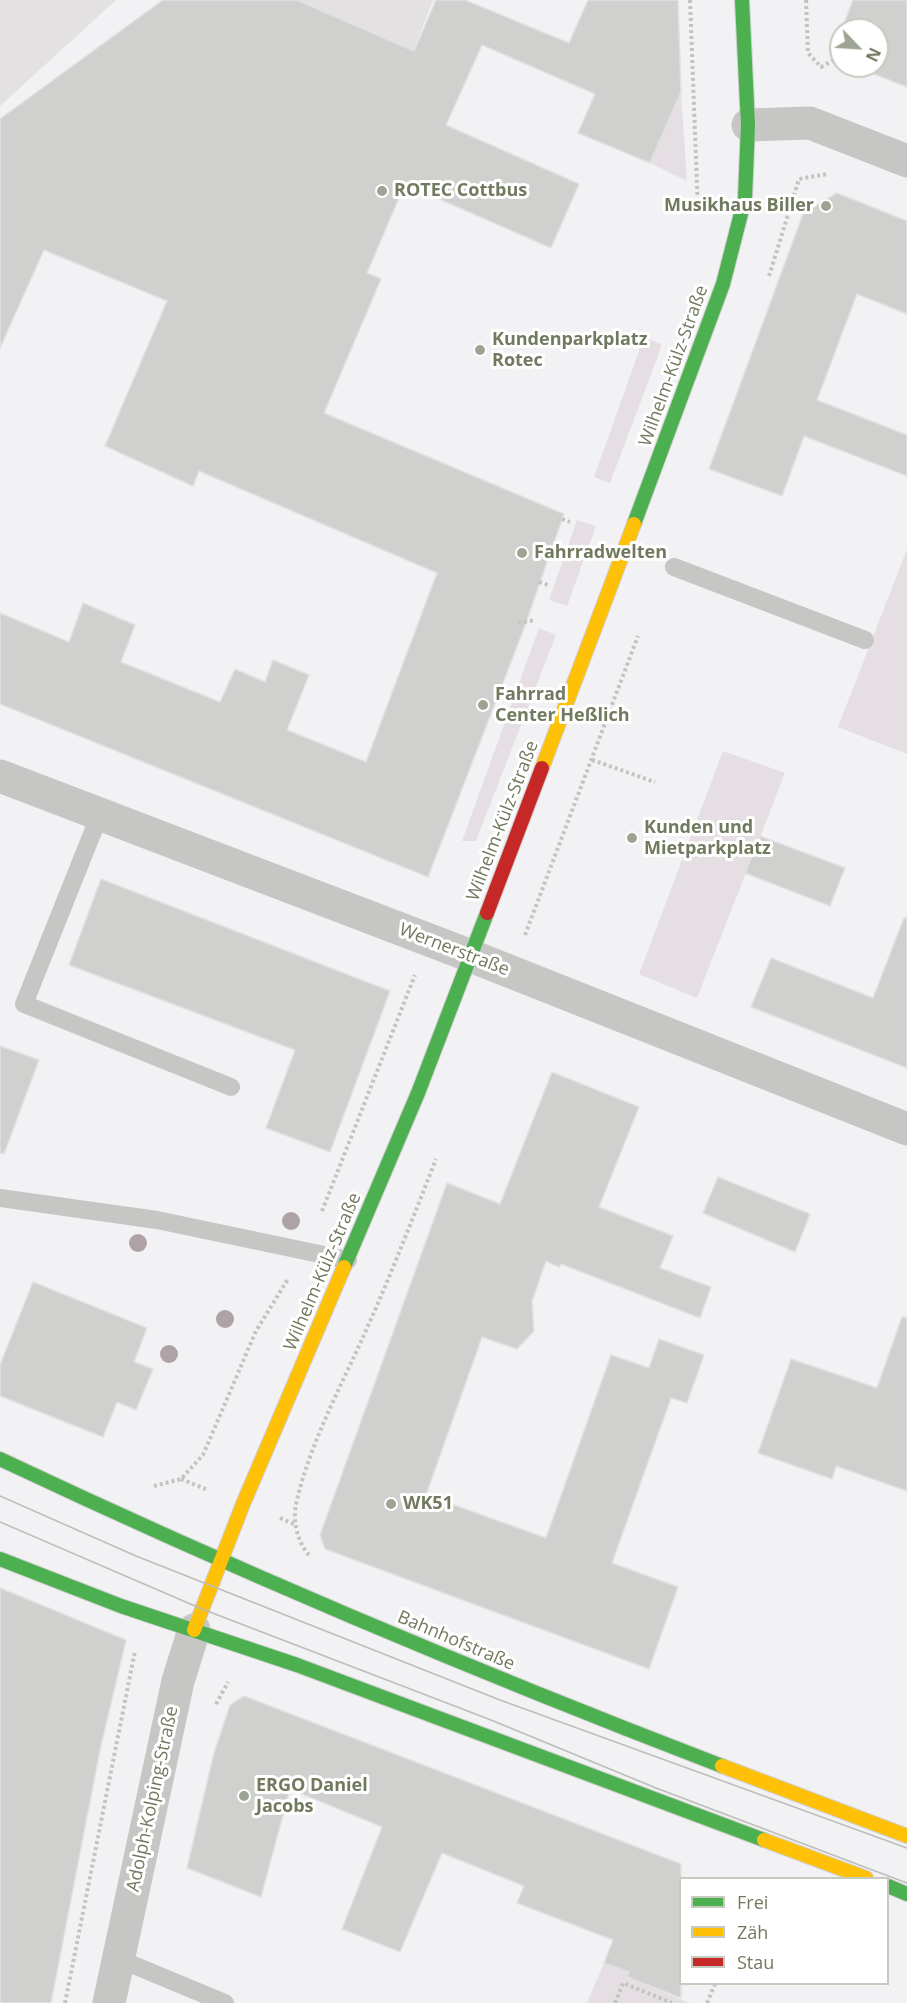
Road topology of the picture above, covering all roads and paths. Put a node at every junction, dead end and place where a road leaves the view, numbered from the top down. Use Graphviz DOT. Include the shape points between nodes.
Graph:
graph roads {
  1 [pos="690,0"];
  2 [pos="742,0"];
  3 [pos="806,0"];
  4 [pos="829,63"];
  5 [pos="748,125"];
  6 [pos="907,160"];
  7 [pos="697,181"];
  8 [pos="562,519"];
  9 [pos="570,522"];
  10 [pos="674,567"];
  11 [pos="539,582"];
  12 [pos="548,585"];
  13 [pos="535,620"];
  14 [pos="518,623"];
  15 [pos="865,640"];
  16 [pos="592,760"];
  17 [pos="0,776"];
  18 [pos="655,782"];
  19 [pos="100,814"];
  20 [pos="471,956"];
  21 [pos="231,1087"];
  22 [pos="907,1129"];
  23 [pos="437,1156"];
  24 [pos="0,1198"];
  25 [pos="348,1260"];
  26 [pos="0,1459"];
  27 [pos="181,1479"];
  28 [pos="155,1486"];
  29 [pos="0,1558"];
  30 [pos="220,1560"];
  31 [pos="316,1561"];
  32 [pos="206,1597"];
  33 [pos="194,1630"];
  34 [pos="137,1642"];
  35 [pos="907,1836"];
  36 [pos="863,1877"];
  37 [pos="889,1886"];
  38 [pos="907,1894"];
  39 [pos="119,1959"];
  40 [pos="714,1985"];
  41 [pos="65,2003"];
  42 [pos="109,2003"];
  43 [pos="225,2003"];
  44 [pos="615,2003"];
  45 [pos="672,2003"];
  46 [pos="707,2003"];
  1 -- 7 [label="path"];
  2 -- 5 [label="main road, Wilhelm-Külz-Straße"];
  3 -- 4 [label="path" via="808,53 821,67"];
  5 -- 6 [label="street" via="810,123"];
  5 -- 20 [label="main road, Wilhelm-Külz-Straße" via="745,198 723,284"];
  8 -- 9 [label="path"];
  10 -- 15 [label="lane"];
  11 -- 12 [label="path"];
  13 -- 14 [label="path"];
  16 -- 18 [label="path"];
  17 -- 19 [label="street, Wernerstraße"];
  19 -- 20 [label="street, Wernerstraße"];
  19 -- 21 [label="lane" via="24,1004"];
  20 -- 22 [label="street, Wernerstraße"];
  20 -- 25 [label="main road, Wilhelm-Külz-Straße"];
  23 -- 31 [label="path" via="405,1241 328,1413 296,1500 294,1524 304,1549"];
  24 -- 25 [label="lane" via="176,1233"];
  25 -- 30 [label="main road, Wilhelm-Külz-Straße"];
  26 -- 30 [label="main road, Bahnhofstraße"];
  27 -- 28 [label="path"];
  29 -- 33 [label="main road"];
  30 -- 32 [label="main road, Wilhelm-Külz-Straße"];
  30 -- 35 [label="main road, Bahnhofstraße" via="613,1726"];
  32 -- 33 [label="main road, Adolph-Kolping-Straße"];
  33 -- 36 [label="main road"];
  33 -- 39 [label="street, Adolph-Kolping-Straße" via="178,1682"];
  34 -- 41 [label="path"];
  37 -- 38 [label="main road"];
  39 -- 42 [label="street, Adolph-Kolping-Straße"];
  39 -- 43 [label="lane"];
  40 -- 46 [label="path"];
  44 -- 45 [label="path" via="623,1983"];
}
